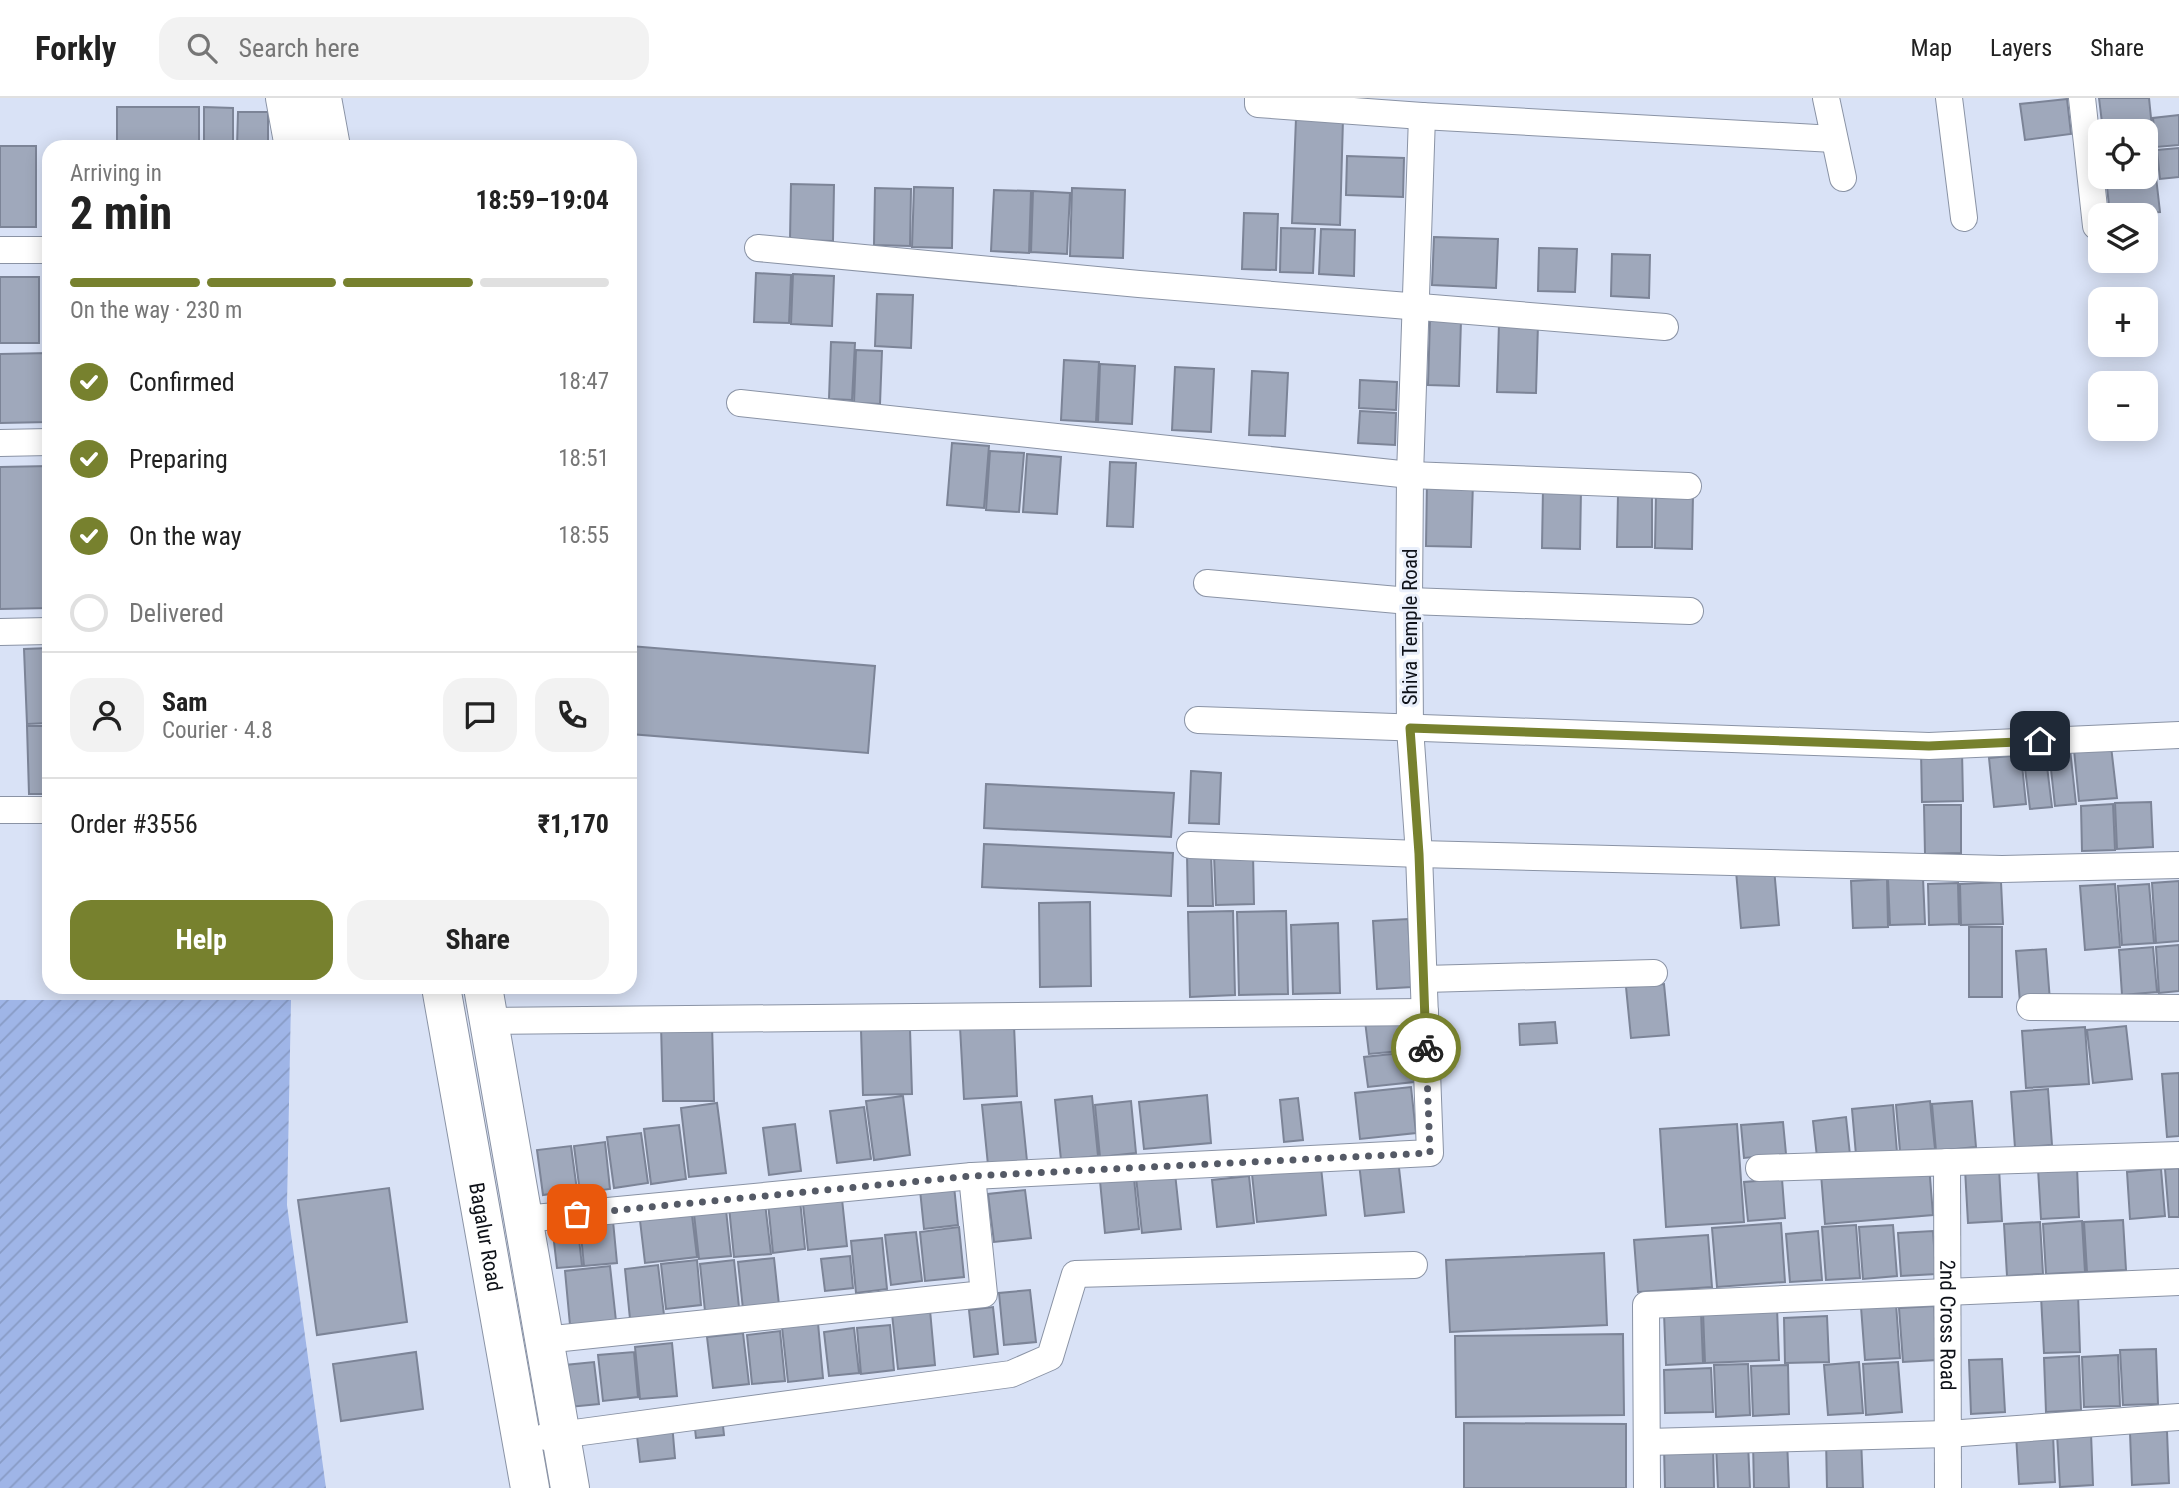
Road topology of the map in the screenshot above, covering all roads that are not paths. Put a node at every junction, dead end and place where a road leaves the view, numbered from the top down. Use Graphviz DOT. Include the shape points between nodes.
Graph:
graph roads {
  1 [pos="285,98"];
  2 [pos="322,98"];
  3 [pos="1258,98"];
  4 [pos="1826,98"];
  5 [pos="1949,98"];
  6 [pos="2082,98"];
  7 [pos="1422,116"];
  8 [pos="1835,139"];
  9 [pos="293,140"];
  10 [pos="330,140"];
  11 [pos="1843,178"];
  12 [pos="2093,203"];
  13 [pos="1964,218"];
  14 [pos="758,248"];
  15 [pos="0,250"];
  16 [pos="42,250"];
  17 [pos="1416,306"];
  18 [pos="1665,327"];
  19 [pos="740,403"];
  20 [pos="42,442"];
  21 [pos="0,443"];
  22 [pos="1410,475"];
  23 [pos="1688,486"];
  24 [pos="1207,583"];
  25 [pos="1409,601"];
  26 [pos="1690,611"];
  27 [pos="42,631"];
  28 [pos="0,632"];
  29 [pos="1198,720"];
  30 [pos="1410,728"];
  31 [pos="2179,735"];
  32 [pos="0,810"];
  33 [pos="42,810"];
  34 [pos="1190,845"];
  35 [pos="1419,854"];
  36 [pos="2179,865"];
  37 [pos="1654,973"];
  38 [pos="1424,979"];
  39 [pos="442,994"];
  40 [pos="487,1004"];
  41 [pos="2030,1007"];
  42 [pos="2179,1008"];
  43 [pos="1425,1012"];
  44 [pos="2179,1155"];
  45 [pos="1947,1162"];
  46 [pos="1759,1168"];
  47 [pos="972,1176"];
  48 [pos="524,1219"];
  49 [pos="1414,1265"];
  50 [pos="2179,1282"];
  51 [pos="1947,1293"];
  52 [pos="544,1340"];
  53 [pos="2179,1417"];
  54 [pos="561,1434"];
  55 [pos="1948,1434"];
  56 [pos="522,1441"];
  57 [pos="1647,1443"];
  58 [pos="530,1488"];
  59 [pos="570,1488"];
  60 [pos="1647,1488"];
  61 [pos="1948,1488"];
  1 -- 9 [label="main road"];
  2 -- 10 [label="main road"];
  3 -- 7 [label="street" via="1258,104"];
  4 -- 8 [label="street"];
  5 -- 13 [label="street"];
  6 -- 12 [label="street"];
  7 -- 8 [label="street"];
  7 -- 17 [label="street, Shiva Temple Road"];
  8 -- 11 [label="street"];
  14 -- 17 [label="street"];
  15 -- 16 [label="street"];
  17 -- 18 [label="street"];
  17 -- 22 [label="street, Shiva Temple Road"];
  19 -- 22 [label="street"];
  20 -- 21 [label="street"];
  22 -- 23 [label="street"];
  22 -- 25 [label="street, Shiva Temple Road"];
  24 -- 25 [label="street"];
  25 -- 26 [label="street"];
  25 -- 30 [label="street, Shiva Temple Road"];
  27 -- 28 [label="street"];
  29 -- 30 [label="street"];
  30 -- 31 [label="street" via="1929,746"];
  30 -- 35 [label="street, Shiva Temple Road"];
  32 -- 33 [label="street"];
  34 -- 35 [label="street"];
  35 -- 36 [label="street" via="2002,869"];
  35 -- 38 [label="street, Shiva Temple Road"];
  37 -- 38 [label="street"];
  38 -- 43 [label="street, Shiva Temple Road"];
  39 -- 56 [label="main road, Bagalur Road"];
  40 -- 43 [label="street"];
  40 -- 48 [label="main road, Bagalur Road"];
  41 -- 42 [label="street"];
  43 -- 47 [label="street, Shiva Temple Road" via="1430,1153"];
  44 -- 45 [label="street"];
  45 -- 46 [label="street"];
  45 -- 51 [label="street, 2nd Cross Road"];
  47 -- 48 [label="street, Shiva Temple Road"];
  47 -- 52 [label="street" via="984,1294"];
  48 -- 52 [label="main road, Bagalur Road"];
  49 -- 54 [label="street" via="1075,1274 1050,1357 1011,1374"];
  50 -- 51 [label="street"];
  51 -- 55 [label="street, 2nd Cross Road"];
  51 -- 57 [label="street" via="1646,1305"];
  52 -- 54 [label="main road, Bagalur Road"];
  53 -- 55 [label="street"];
  54 -- 56 [label="street"];
  54 -- 59 [label="main road, Bagalur Road"];
  55 -- 57 [label="street"];
  55 -- 61 [label="street, 2nd Cross Road"];
  56 -- 58 [label="main road, Bagalur Road"];
  57 -- 60 [label="street"];
}
